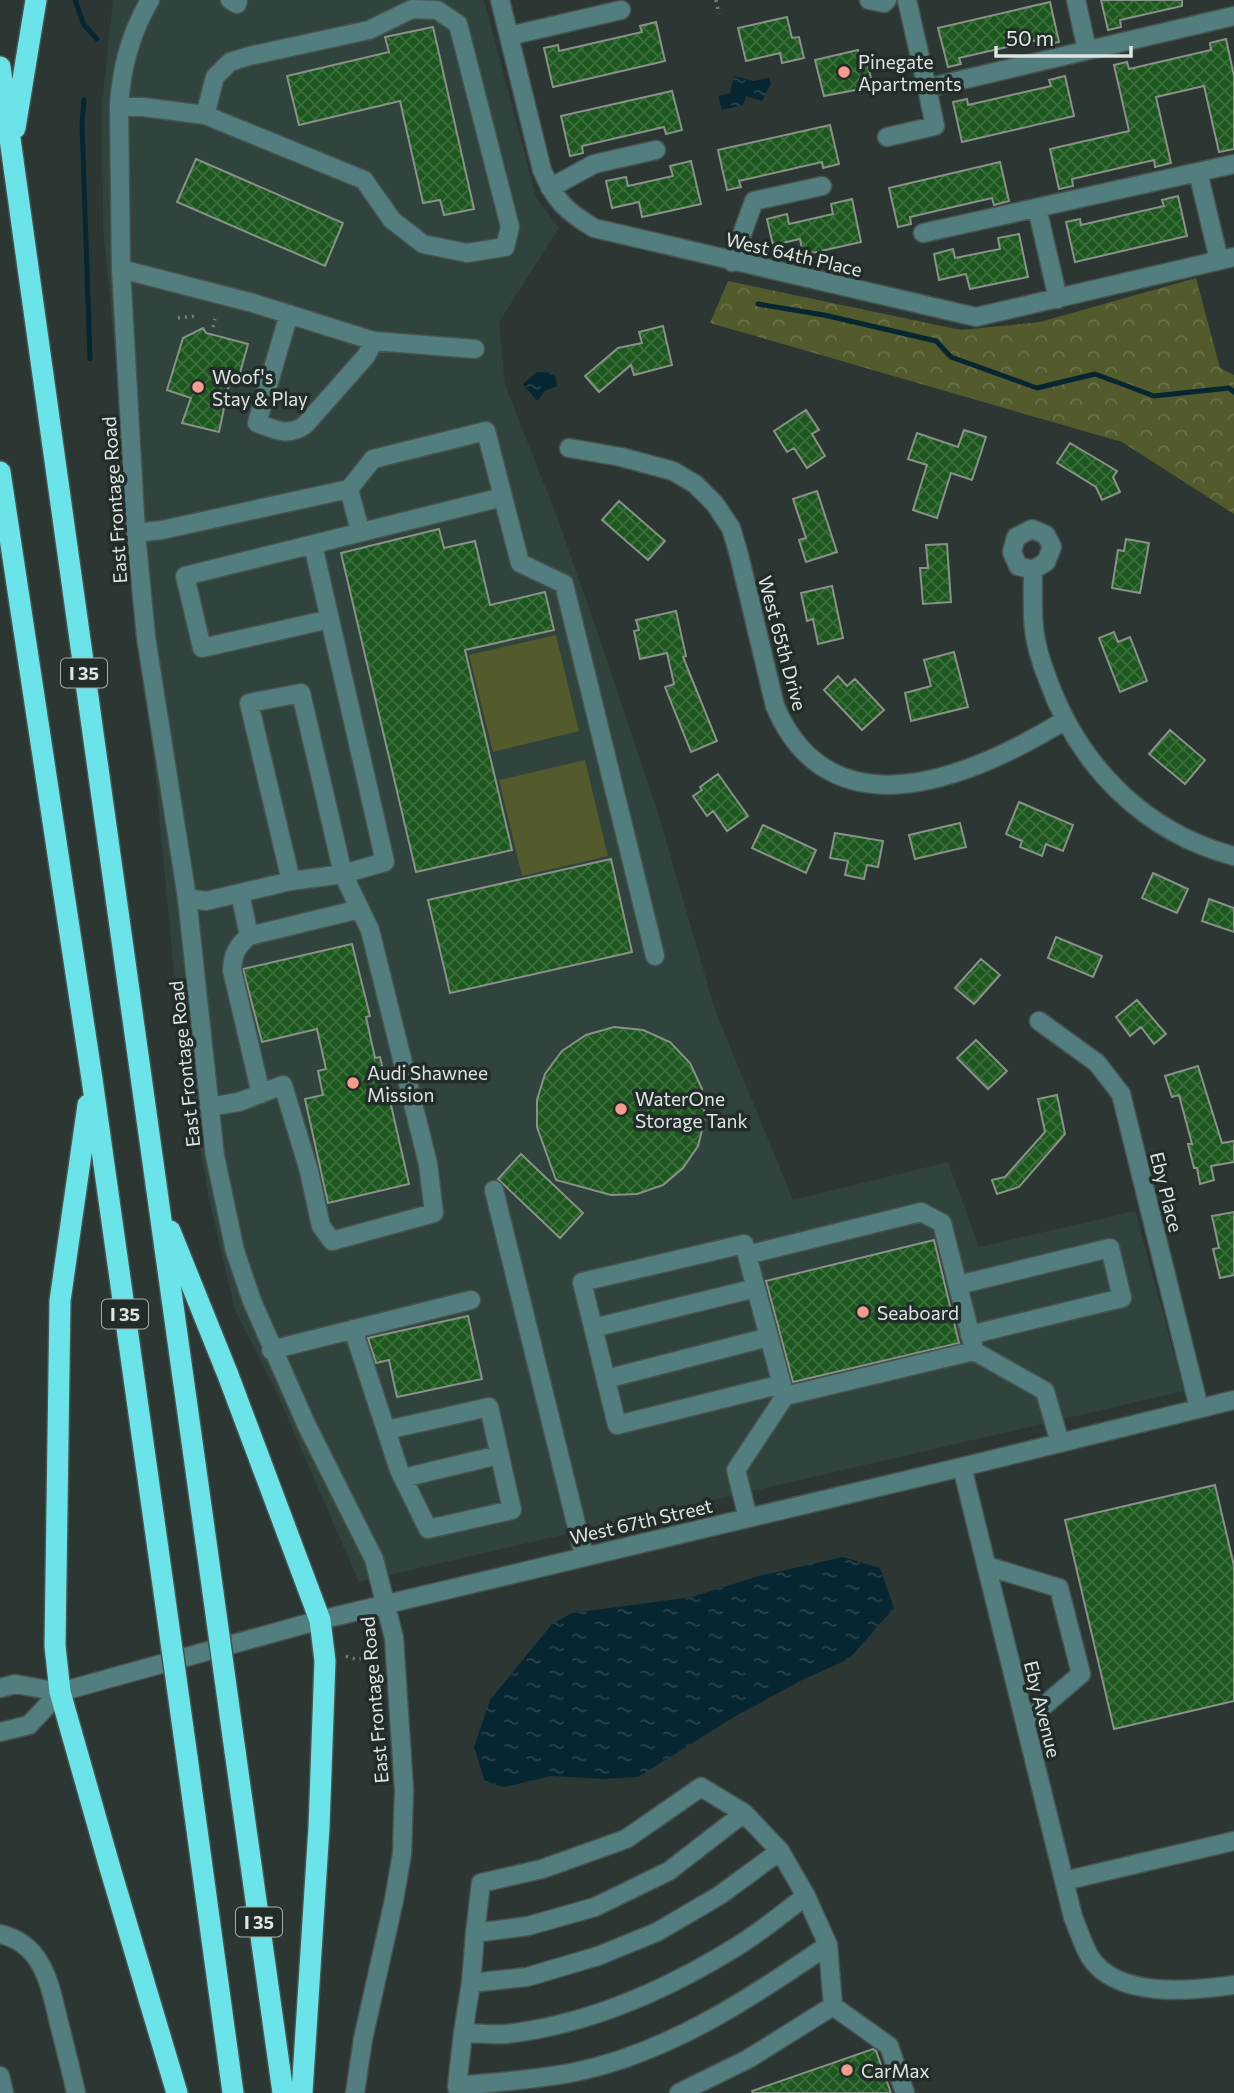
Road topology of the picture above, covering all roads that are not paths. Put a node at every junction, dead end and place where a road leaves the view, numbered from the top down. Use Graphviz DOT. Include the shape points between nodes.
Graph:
graph roads {
  1 [pos="36,0"];
  2 [pos="150,0"];
  3 [pos="230,0"];
  4 [pos="238,0"];
  5 [pos="500,0"];
  6 [pos="869,0"];
  7 [pos="887,0"];
  8 [pos="907,0"];
  9 [pos="1076,0"];
  10 [pos="621,10"];
  11 [pos="1234,16"];
  12 [pos="509,36"];
  13 [pos="1087,50"];
  14 [pos="0,67"];
  15 [pos="927,88"];
  16 [pos="119,107"];
  17 [pos="205,115"];
  18 [pos="887,137"];
  19 [pos="12,147"];
  20 [pos="656,150"];
  21 [pos="1234,164"];
  22 [pos="1198,172"];
  23 [pos="821,186"];
  24 [pos="550,188"];
  25 [pos="1037,208"];
  26 [pos="923,233"];
  27 [pos="1226,258"];
  28 [pos="732,261"];
  29 [pos="121,269"];
  30 [pos="1058,299"];
  31 [pos="289,314"];
  32 [pos="374,341"];
  33 [pos="475,349"];
  34 [pos="569,448"];
  35 [pos="0,472"];
  36 [pos="349,489"];
  37 [pos="503,497"];
  38 [pos="360,531"];
  39 [pos="136,533"];
  40 [pos="313,545"];
  41 [pos="1033,570"];
  42 [pos="330,620"];
  43 [pos="1065,720"];
  44 [pos="1234,856"];
  45 [pos="343,874"];
  46 [pos="291,881"];
  47 [pos="240,893"];
  48 [pos="187,898"];
  49 [pos="360,909"];
  50 [pos="249,936"];
  51 [pos="655,956"];
  52 [pos="1039,1021"];
  53 [pos="92,1079"];
  54 [pos="261,1094"];
  55 [pos="209,1107"];
  56 [pos="494,1190"];
  57 [pos="157,1199"];
  58 [pos="747,1255"];
  59 [pos="958,1285"];
  60 [pos="756,1287"];
  61 [pos="471,1300"];
  62 [pos="593,1328"];
  63 [pos="353,1329"];
  64 [pos="769,1337"];
  65 [pos="972,1343"];
  66 [pos="271,1350"];
  67 [pos="606,1379"];
  68 [pos="784,1390"];
  69 [pos="1234,1400"];
  70 [pos="1199,1408"];
  71 [pos="387,1430"];
  72 [pos="1060,1443"];
  73 [pos="499,1455"];
  74 [pos="962,1467"];
  75 [pos="403,1478"];
  76 [pos="748,1518"];
  77 [pos="584,1556"];
  78 [pos="986,1566"];
  79 [pos="387,1604"];
  80 [pos="320,1620"];
  81 [pos="0,1688"];
  82 [pos="60,1692"];
  83 [pos="1025,1722"];
  84 [pos="0,1732"];
  85 [pos="744,1813"];
  86 [pos="1234,1841"];
  87 [pos="780,1851"];
  88 [pos="1064,1881"];
  89 [pos="806,1895"];
  90 [pos="475,1933"];
  91 [pos="0,1934"];
  92 [pos="828,1945"];
  93 [pos="471,1983"];
  94 [pos="1234,1985"];
  95 [pos="833,2006"];
  96 [pos="463,2033"];
  97 [pos="0,2076"];
  98 [pos="458,2089"];
  99 [pos="4,2093"];
  100 [pos="76,2093"];
  101 [pos="177,2093"];
  102 [pos="233,2093"];
  103 [pos="283,2093"];
  104 [pos="302,2093"];
  105 [pos="355,2093"];
  106 [pos="679,2093"];
  107 [pos="905,2093"];
  1 -- 19 [label="highway"];
  2 -- 16 [label="street, East Frontage Road" via="128,46"];
  3 -- 4 [label="street" via="237,4"];
  5 -- 12 [label="street, West 64th Place"];
  6 -- 7 [label="street"];
  8 -- 15 [label="street"];
  9 -- 13 [label="street"];
  10 -- 12 [label="street"];
  11 -- 13 [label="street"];
  12 -- 24 [label="street, West 64th Place"];
  13 -- 15 [label="street"];
  14 -- 19 [label="highway, I 35"];
  15 -- 18 [label="street" via="935,126"];
  16 -- 17 [label="street"];
  16 -- 29 [label="street, East Frontage Road"];
  17 -- 17 [label="street" via="364,180 392,220 423,244 467,253 505,247 510,227 458,24 437,10 412,9 369,30 230,62 215,77"];
  19 -- 57 [label="highway, I 35"];
  20 -- 24 [label="street" via="594,164"];
  21 -- 22 [label="street"];
  22 -- 25 [label="street"];
  22 -- 27 [label="street"];
  23 -- 28 [label="street" via="754,201"];
  24 -- 28 [label="street, West 64th Place" via="568,212 593,228"];
  25 -- 26 [label="street"];
  25 -- 30 [label="street"];
  27 -- 30 [label="street, West 64th Place"];
  28 -- 30 [label="street, West 64th Place" via="976,317"];
  29 -- 31 [label="street"];
  29 -- 39 [label="street, East Frontage Road"];
  31 -- 32 [label="street"];
  31 -- 32 [label="street" via="257,423 284,433 305,425"];
  32 -- 33 [label="street"];
  34 -- 43 [label="street, West 65th Drive" via="673,471 716,504 731,528 739,555 775,706 799,748 823,766 855,780 913,784 963,772"];
  35 -- 53 [label="highway, I 35"];
  36 -- 37 [label="street" via="373,460 486,431"];
  36 -- 38 [label="street"];
  36 -- 39 [label="street"];
  37 -- 38 [label="street"];
  37 -- 51 [label="street" via="520,564 564,584"];
  38 -- 40 [label="street"];
  39 -- 48 [label="street, East Frontage Road" via="146,637"];
  40 -- 42 [label="street"];
  40 -- 42 [label="street" via="185,576 202,648"];
  41 -- 43 [label="street" via="1034,630"];
  42 -- 45 [label="street" via="385,862"];
  43 -- 44 [label="street" via="1101,774 1130,803 1188,841"];
  45 -- 46 [label="street"];
  45 -- 46 [label="street" via="301,694 249,703"];
  45 -- 49 [label="street"];
  46 -- 47 [label="street"];
  47 -- 48 [label="street" via="206,901"];
  47 -- 50 [label="street"];
  48 -- 55 [label="street, East Frontage Road"];
  49 -- 50 [label="street"];
  49 -- 54 [label="street" via="370,930 428,1164 434,1213 332,1241 321,1226 283,1085"];
  50 -- 54 [label="street" via="233,955 232,970"];
  52 -- 70 [label="street, Eby Place" via="1097,1063 1121,1094"];
  53 -- 82 [label="highway" via="60,1301 55,1646"];
  53 -- 102 [label="highway, I 35, bridge"];
  54 -- 55 [label="street"];
  55 -- 66 [label="street, East Frontage Road" via="236,1251"];
  56 -- 77 [label="street"];
  57 -- 80 [label="highway"];
  57 -- 103 [label="highway, I 35, bridge"];
  58 -- 59 [label="street" via="921,1212 942,1223"];
  58 -- 60 [label="street"];
  58 -- 62 [label="street" via="744,1244 582,1282"];
  59 -- 65 [label="street"];
  59 -- 65 [label="street" via="1110,1248 1122,1298"];
  60 -- 62 [label="street"];
  60 -- 64 [label="street"];
  61 -- 63 [label="street"];
  62 -- 67 [label="street"];
  63 -- 66 [label="street"];
  63 -- 71 [label="street"];
  64 -- 67 [label="street"];
  64 -- 68 [label="street"];
  65 -- 68 [label="street"];
  65 -- 72 [label="street" via="1045,1391"];
  66 -- 79 [label="street, East Frontage Road" via="374,1559"];
  67 -- 68 [label="street" via="617,1425"];
  68 -- 76 [label="street" via="736,1470"];
  69 -- 70 [label="street, West 67th Street"];
  70 -- 72 [label="street, West 67th Street"];
  71 -- 73 [label="street" via="489,1407"];
  71 -- 75 [label="street"];
  72 -- 74 [label="street, West 67th Street"];
  73 -- 75 [label="street"];
  73 -- 75 [label="street" via="512,1510 428,1529"];
  74 -- 76 [label="street, West 67th Street"];
  74 -- 78 [label="street, Eby Avenue"];
  76 -- 77 [label="street, West 67th Street"];
  77 -- 79 [label="street, West 67th Street"];
  78 -- 83 [label="street, Eby Avenue"];
  78 -- 83 [label="street" via="1059,1588 1078,1662 1081,1674"];
  79 -- 80 [label="street, West 67th Street"];
  79 -- 105 [label="street, East Frontage Road" via="394,1638 404,1790 402,1854"];
  80 -- 82 [label="street, West 67th Street"];
  80 -- 104 [label="highway" via="325,1661 321,1772"];
  81 -- 82 [label="street, West 67th Street" via="15,1684"];
  82 -- 84 [label="street" via="29,1725"];
  82 -- 101 [label="highway"];
  83 -- 88 [label="street, Eby Avenue"];
  85 -- 87 [label="street"];
  85 -- 90 [label="street" via="669,1871 595,1906 528,1926"];
  85 -- 90 [label="street" via="701,1787 626,1839 542,1869 481,1883"];
  86 -- 88 [label="street"];
  87 -- 89 [label="street"];
  87 -- 93 [label="street" via="720,1895 657,1932 527,1977"];
  88 -- 94 [label="street, Eby Avenue" via="1091,1958 1112,1977 1158,1989"];
  89 -- 92 [label="street"];
  89 -- 96 [label="street" via="738,1946 684,1977 582,2019 505,2034"];
  90 -- 93 [label="street"];
  91 -- 100 [label="street" via="27,1946 45,1971"];
  92 -- 95 [label="street"];
  92 -- 98 [label="street" via="706,2022 637,2053 576,2072"];
  93 -- 96 [label="street"];
  95 -- 106 [label="street" via="748,2059"];
  95 -- 107 [label="street" via="889,2046"];
  96 -- 98 [label="street"];
  97 -- 99 [label="street"];
}
